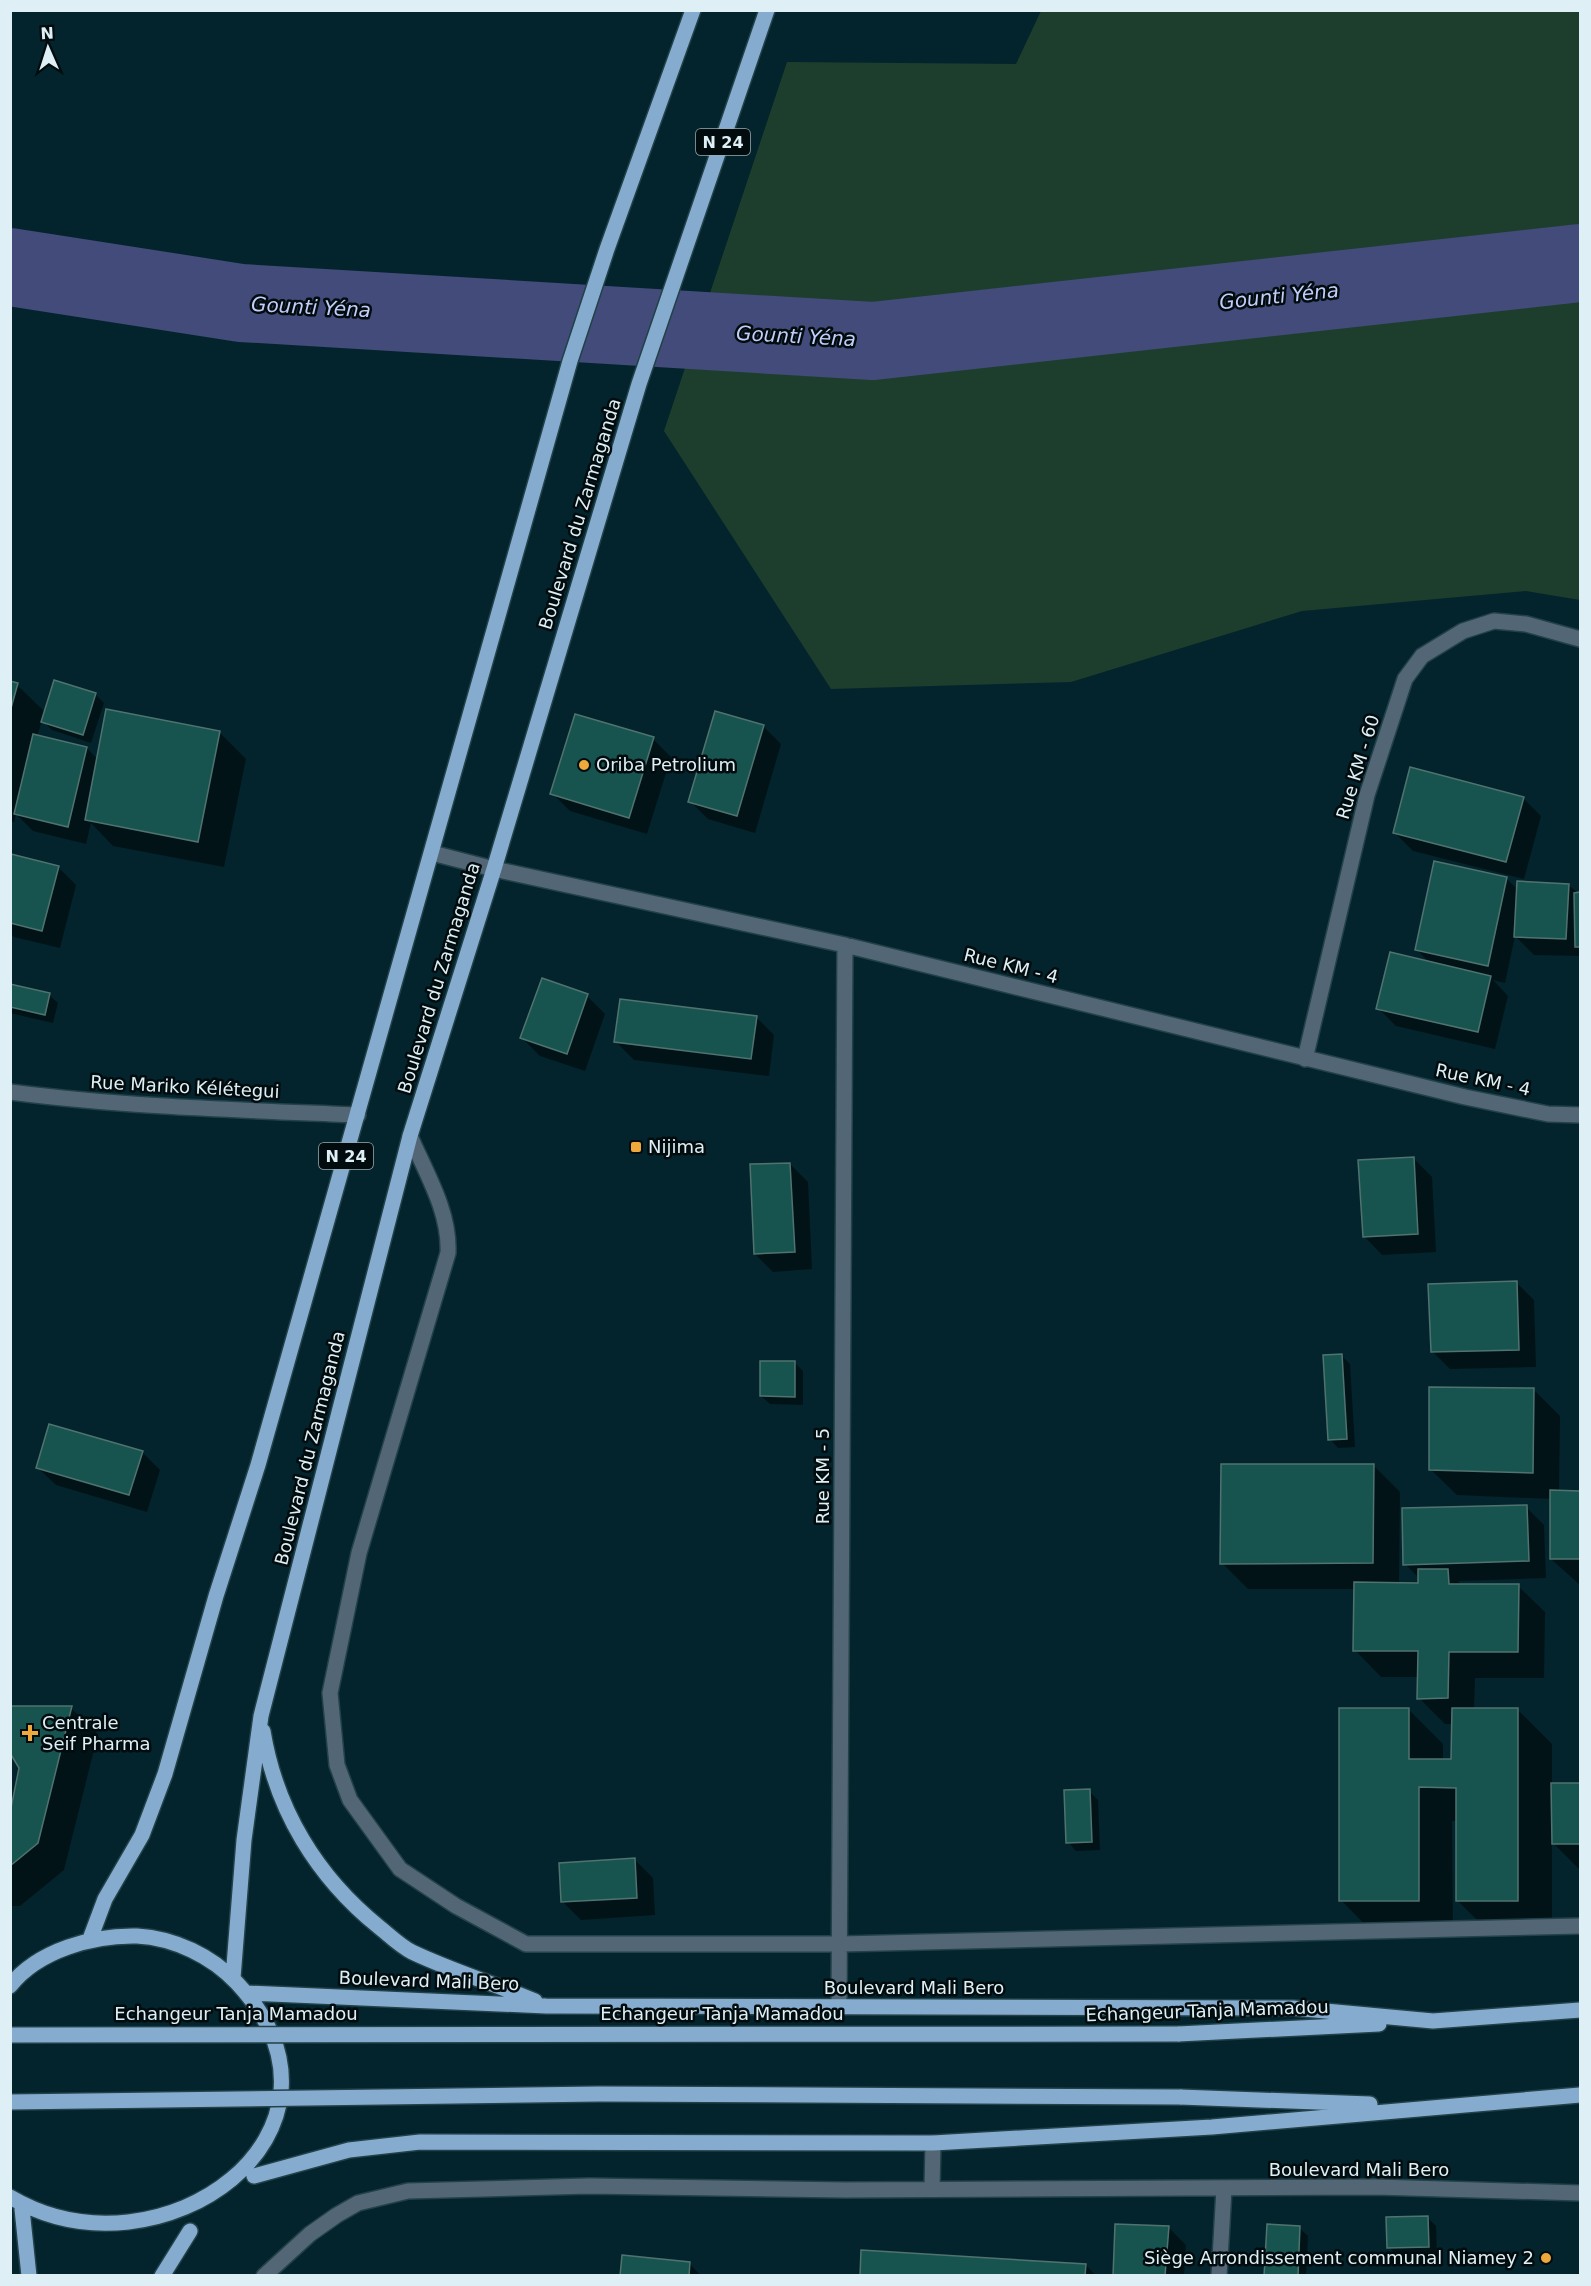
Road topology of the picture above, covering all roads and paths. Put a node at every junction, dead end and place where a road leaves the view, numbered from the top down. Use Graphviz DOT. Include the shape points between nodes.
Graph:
graph roads {
  1 [pos="693,10"];
  2 [pos="767,10"];
  3 [pos="1581,639"];
  4 [pos="432,853"];
  5 [pos="494,869"];
  6 [pos="845,945"];
  7 [pos="1305,1059"];
  8 [pos="10,1092"];
  9 [pos="358,1115"];
  10 [pos="1581,1115"];
  11 [pos="410,1136"];
  12 [pos="261,1716"];
  13 [pos="1581,1926"];
  14 [pos="90,1939"];
  15 [pos="841,1944"];
  16 [pos="232,1978"];
  17 [pos="10,1986"];
  18 [pos="246,1993"];
  19 [pos="546,2006"];
  20 [pos="839,2007"];
  21 [pos="1581,2010"];
  22 [pos="1433,2021"];
  23 [pos="10,2035"];
  24 [pos="1581,2095"];
  25 [pos="10,2102"];
  26 [pos="1430,2107"];
  27 [pos="933,2143"];
  28 [pos="254,2176"];
  29 [pos="932,2189"];
  30 [pos="1224,2189"];
  31 [pos="240,2192"];
  32 [pos="1581,2193"];
  33 [pos="10,2197"];
  34 [pos="22,2208"];
  35 [pos="208,2220"];
  36 [pos="190,2231"];
  37 [pos="65,2233"];
  38 [pos="162,2241"];
  39 [pos="29,2276"];
  40 [pos="162,2276"];
  41 [pos="264,2276"];
  42 [pos="1219,2276"];
  1 -- 4 [label="main road, N 24" via="570,361"];
  2 -- 5 [label="main road, Boulevard du Zarmaganda / N 24" via="639,384"];
  3 -- 7 [label="street, Rue KM - 60" via="1526,624 1494,621 1463,631 1422,656 1405,680 1367,795"];
  4 -- 5 [label="street, Rue KM - 4"];
  4 -- 9 [label="main road, N 24"];
  5 -- 6 [label="street, Rue KM - 4"];
  5 -- 11 [label="main road, Boulevard du Zarmaganda / N 24"];
  6 -- 7 [label="street, Rue KM - 4"];
  6 -- 15 [label="street, Rue KM - 5"];
  7 -- 10 [label="street, Rue KM - 4" via="1538,1112"];
  8 -- 9 [label="street, Rue Mariko Kélétegui" via="76,1101"];
  9 -- 14 [label="main road, N 24" via="165,1773 142,1835 105,1899"];
  11 -- 12 [label="main road, Boulevard du Zarmaganda / N 24"];
  11 -- 15 [label="street" via="442,1210 449,1233 448,1253 359,1553 330,1693 337,1764 350,1800 400,1869 456,1906 526,1944"];
  12 -- 16 [label="main road, Boulevard du Zarmaganda / N 24" via="243,1840"];
  12 -- 19 [label="main road" via="274,1780 292,1822 312,1857 351,1904 410,1951"];
  13 -- 15 [label="street"];
  14 -- 16 [label="main road" via="116,1936 167,1941 213,1962"];
  14 -- 17 [label="main road" via="49,1955"];
  15 -- 20 [label="street, Rue KM - 5"];
  16 -- 18 [label="main road"];
  18 -- 19 [label="main road, Boulevard Mali Bero"];
  18 -- 28 [label="main road" via="262,2016 279,2069 277,2125"];
  19 -- 20 [label="main road, Boulevard Mali Bero"];
  20 -- 22 [label="main road, Boulevard Mali Bero" via="1293,2008"];
  21 -- 22 [label="main road, Boulevard Mali Bero"];
  22 -- 23 [label="main road, Echangeur Tanja Mamadou, bridge" via="1178,2034"];
  24 -- 26 [label="main road"];
  25 -- 26 [label="main road, bridge" via="599,2094 1180,2097"];
  26 -- 27 [label="main road" via="1212,2127"];
  27 -- 28 [label="main road" via="420,2142 349,2150"];
  27 -- 29 [label="street"];
  28 -- 31 [label="main road"];
  29 -- 30 [label="street, Boulevard Mali Bero"];
  29 -- 41 [label="street, Boulevard Mali Bero" via="589,2186 408,2191 358,2203 337,2215"];
  30 -- 32 [label="street, Boulevard Mali Bero" via="1376,2187"];
  30 -- 42 [label="street"];
  33 -- 34 [label="main road"];
  34 -- 37 [label="main road"];
  34 -- 39 [label="main road"];
  35 -- 36 [label="main road"];
  36 -- 38 [label="main road"];
  36 -- 40 [label="main road"];
}
